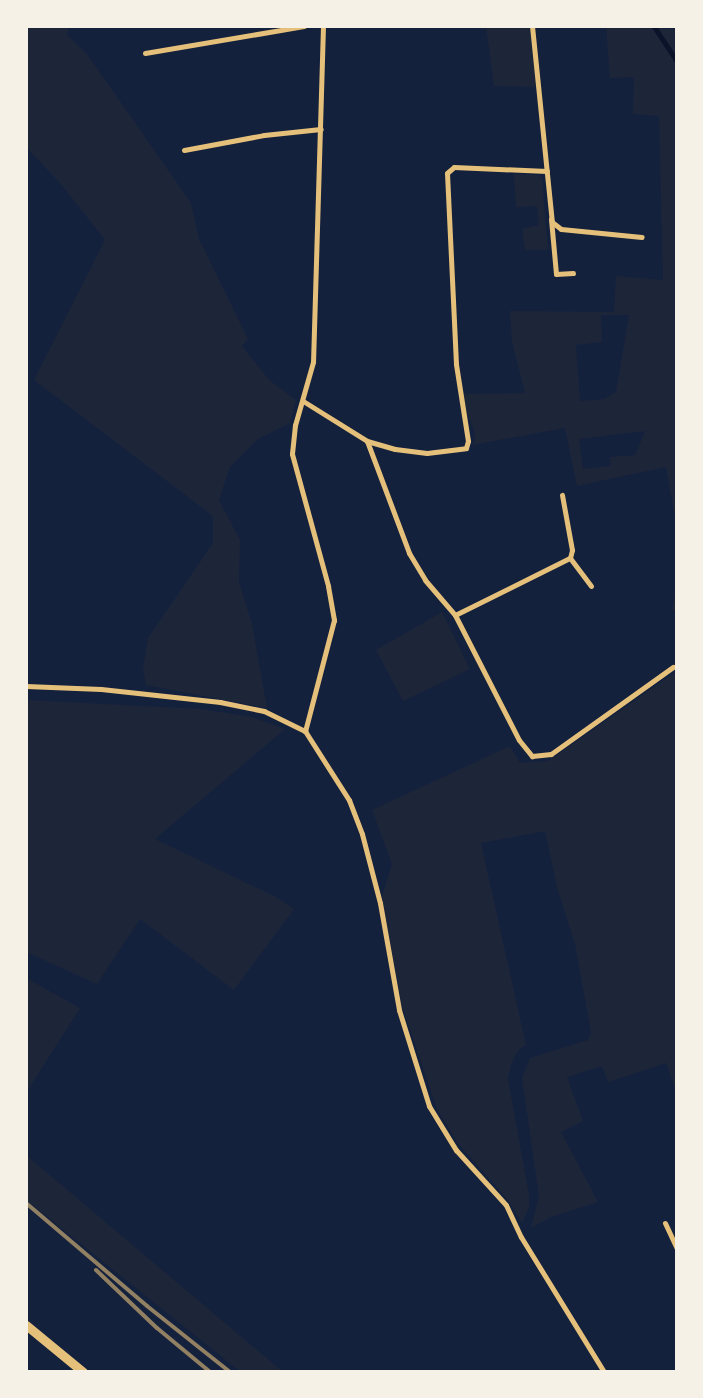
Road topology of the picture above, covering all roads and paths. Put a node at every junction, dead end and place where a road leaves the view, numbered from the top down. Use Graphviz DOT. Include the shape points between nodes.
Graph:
graph roads {
  1 [pos="304,26"];
  2 [pos="323,26"];
  3 [pos="532,26"];
  4 [pos="145,53"];
  5 [pos="321,129"];
  6 [pos="184,150"];
  7 [pos="547,171"];
  8 [pos="551,218"];
  9 [pos="642,237"];
  10 [pos="573,273"];
  11 [pos="303,401"];
  12 [pos="367,441"];
  13 [pos="562,496"];
  14 [pos="570,558"];
  15 [pos="591,586"];
  16 [pos="454,615"];
  17 [pos="673,667"];
  18 [pos="26,686"];
  19 [pos="305,731"];
  20 [pos="665,1223"];
  21 [pos="677,1249"];
  22 [pos="26,1325"];
  23 [pos="83,1372"];
  24 [pos="604,1372"];
  1 -- 4 [label="street"];
  2 -- 5 [label="street"];
  3 -- 7 [label="street"];
  5 -- 6 [label="street" via="264,135"];
  5 -- 11 [label="street" via="313,362"];
  7 -- 8 [label="street"];
  7 -- 12 [label="street" via="454,167 446,173 456,364 468,441 466,448 416,453"];
  8 -- 9 [label="street" via="561,230"];
  8 -- 10 [label="street" via="556,274"];
  11 -- 12 [label="street"];
  11 -- 19 [label="street" via="295,425 292,454 328,586 334,620"];
  12 -- 16 [label="street" via="409,553 425,580"];
  13 -- 14 [label="street"];
  14 -- 15 [label="street"];
  14 -- 16 [label="street"];
  16 -- 17 [label="street" via="519,740 532,756 551,754"];
  18 -- 19 [label="street" via="101,689 220,702 264,711"];
  19 -- 24 [label="street" via="348,800 362,834 380,904 399,1010 429,1106 456,1150 506,1206 521,1237"];
  20 -- 21 [label="street"];
  22 -- 23 [label="street"];
}
